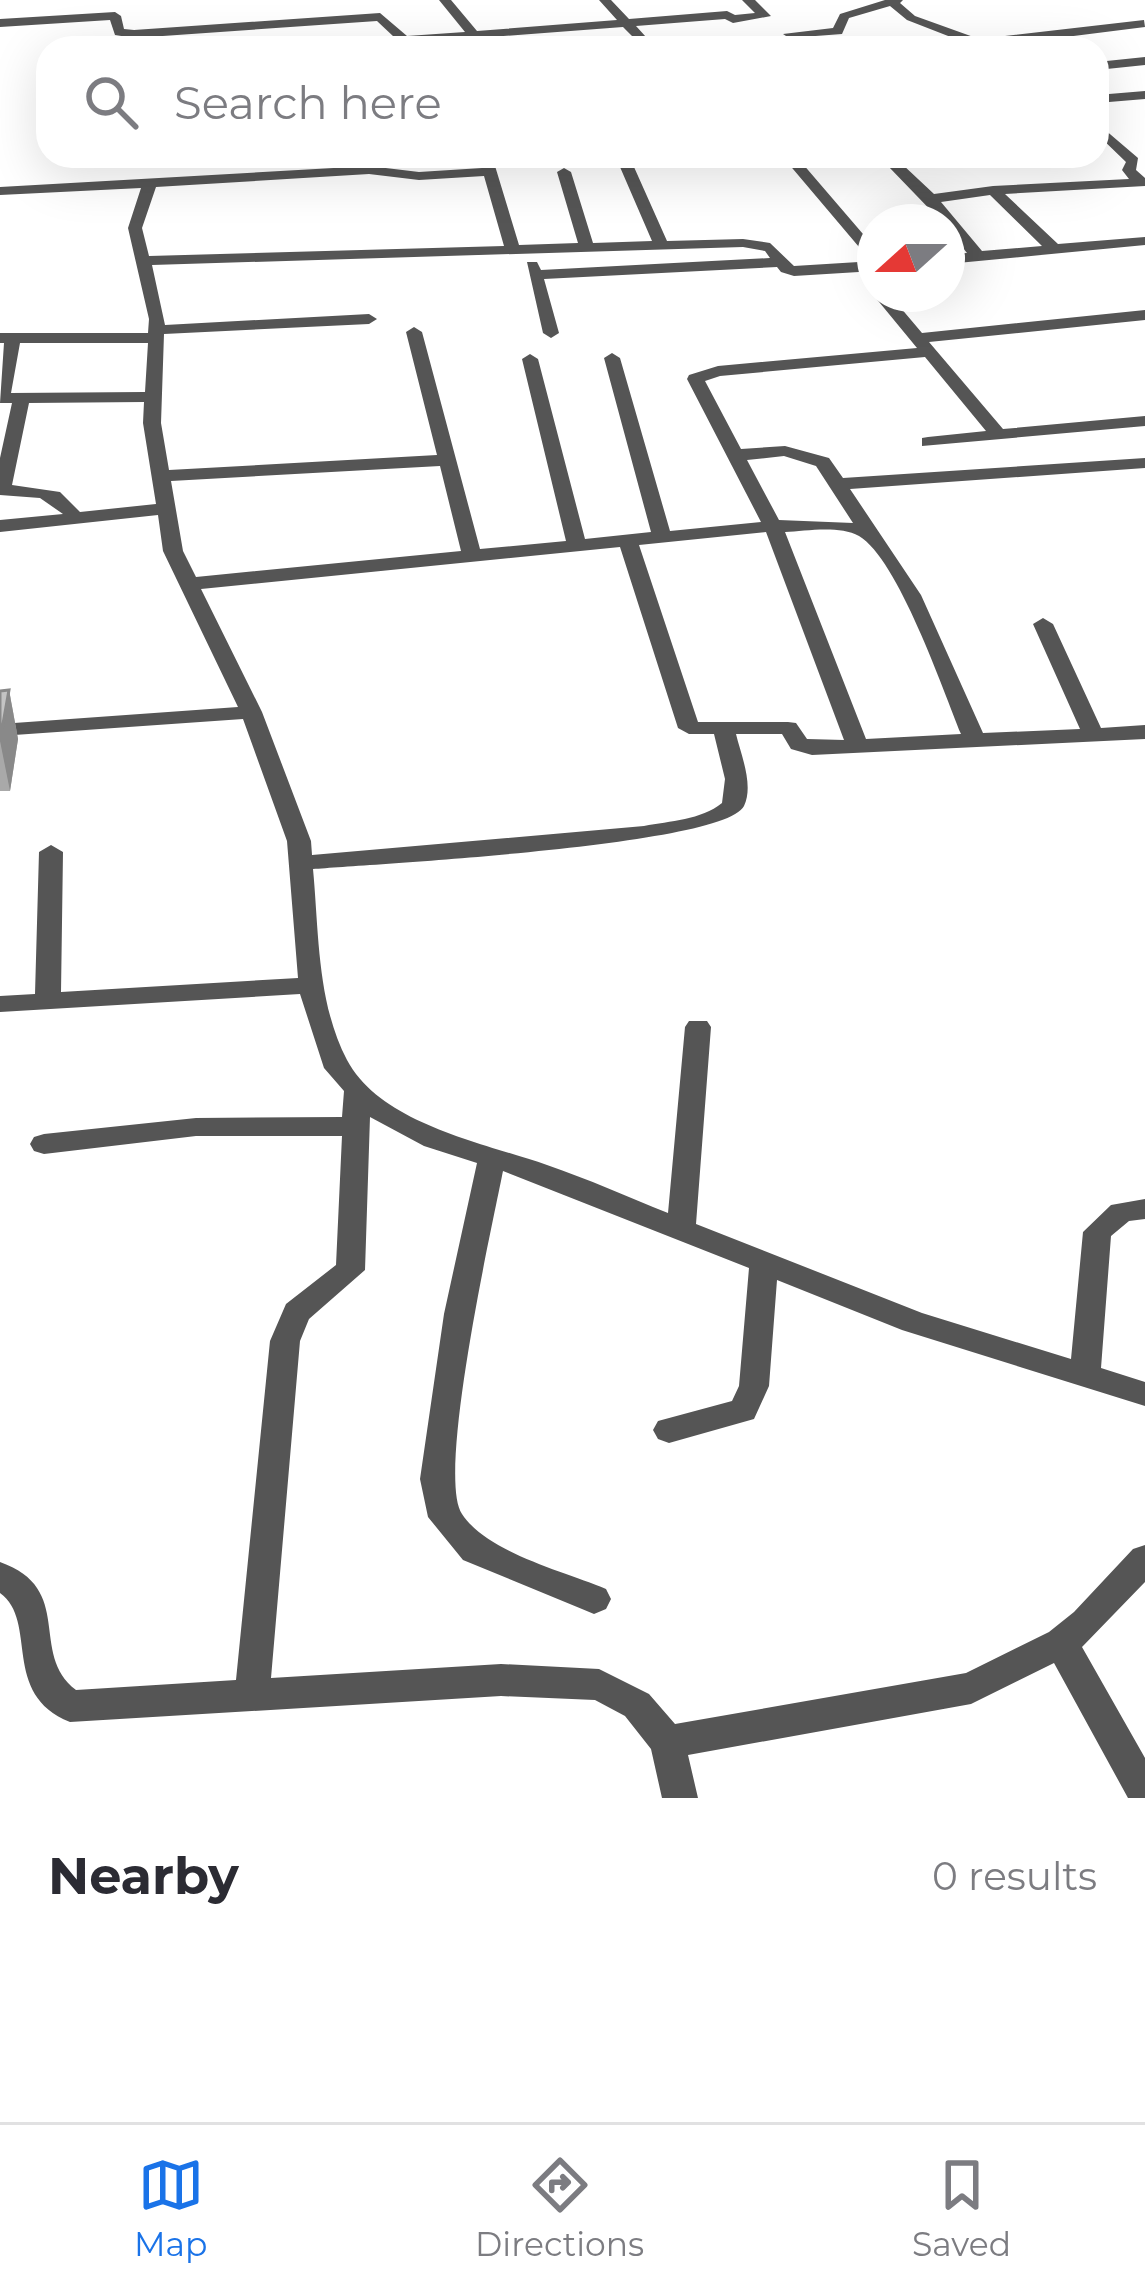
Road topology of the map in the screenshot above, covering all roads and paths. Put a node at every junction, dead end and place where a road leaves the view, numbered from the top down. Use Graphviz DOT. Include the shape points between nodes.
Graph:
graph roads {
  1 [pos="445,0"];
  2 [pos="605,0"];
  3 [pos="748,0"];
  4 [pos="894,1"];
  5 [pos="0,23"];
  6 [pos="622,23"];
  7 [pos="1144,24"];
  8 [pos="479,33"];
  9 [pos="789,34"];
  10 [pos="407,36"];
  11 [pos="458,36"];
  12 [pos="483,36"];
  13 [pos="637,36"];
  14 [pos="960,36"];
  15 [pos="1053,36"];
  16 [pos="1145,61"];
  17 [pos="1109,64"];
  18 [pos="1145,95"];
  19 [pos="1109,98"];
  20 [pos="1128,137"];
  21 [pos="1109,139"];
  22 [pos="1109,144"];
  23 [pos="249,168"];
  24 [pos="329,168"];
  25 [pos="364,168"];
  26 [pos="408,168"];
  27 [pos="470,168"];
  28 [pos="490,168"];
  29 [pos="627,168"];
  30 [pos="799,168"];
  31 [pos="898,168"];
  32 [pos="331,172"];
  33 [pos="564,172"];
  34 [pos="251,177"];
  35 [pos="1142,182"];
  36 [pos="150,183"];
  37 [pos="993,190"];
  38 [pos="0,191"];
  39 [pos="931,199"];
  40 [pos="857,236"];
  41 [pos="1145,241"];
  42 [pos="662,247"];
  43 [pos="1053,248"];
  44 [pos="587,250"];
  45 [pos="520,251"];
  46 [pos="978,256"];
  47 [pos="965,257"];
  48 [pos="142,261"];
  49 [pos="780,262"];
  50 [pos="857,268"];
  51 [pos="535,275"];
  52 [pos="896,312"];
  53 [pos="1145,316"];
  54 [pos="369,319"];
  55 [pos="414,332"];
  56 [pos="551,333"];
  57 [pos="157,334"];
  58 [pos="6,338"];
  59 [pos="923,345"];
  60 [pos="612,358"];
  61 [pos="530,359"];
  62 [pos="152,397"];
  63 [pos="1,398"];
  64 [pos="22,398"];
  65 [pos="1145,421"];
  66 [pos="999,436"];
  67 [pos="928,442"];
  68 [pos="738,455"];
  69 [pos="447,460"];
  70 [pos="1145,464"];
  71 [pos="160,476"];
  72 [pos="840,484"];
  73 [pos="1,490"];
  74 [pos="164,509"];
  75 [pos="75,519"];
  76 [pos="0,526"];
  77 [pos="773,526"];
  78 [pos="870,534"];
  79 [pos="662,537"];
  80 [pos="628,541"];
  81 [pos="577,546"];
  82 [pos="472,556"];
  83 [pos="188,584"];
  84 [pos="1042,624"];
  85 [pos="251,712"];
  86 [pos="723,728"];
  87 [pos="0,730"];
  88 [pos="1145,732"];
  89 [pos="1094,735"];
  90 [pos="976,743"];
  91 [pos="858,747"];
  92 [pos="51,852"];
  93 [pos="304,863"];
  94 [pos="311,985"];
  95 [pos="48,1001"];
  96 [pos="0,1004"];
  97 [pos="698,1027"];
  98 [pos="357,1091"];
  99 [pos="356,1126"];
  100 [pos="44,1144"];
  101 [pos="492,1158"];
  102 [pos="1145,1208"];
  103 [pos="681,1229"];
  104 [pos="764,1262"];
  105 [pos="1085,1372"];
  106 [pos="1145,1394"];
  107 [pos="668,1430"];
  108 [pos="1145,1559"];
  109 [pos="0,1576"];
  110 [pos="594,1599"];
  111 [pos="1061,1642"];
  112 [pos="252,1696"];
  113 [pos="667,1742"];
  114 [pos="1145,1793"];
  115 [pos="680,1798"];
  1 -- 8 [label="street"];
  2 -- 6 [label="street"];
  3 -- 6 [label="street" via="766,16"];
  4 -- 9 [label="street" via="844,16 838,31"];
  4 -- 14 [label="street" via="911,18"];
  5 -- 10 [label="street" via="115,16 119,32 134,34 380,17"];
  6 -- 8 [label="street"];
  6 -- 13 [label="street"];
  7 -- 15 [label="street"];
  8 -- 11 [label="street"];
  8 -- 12 [label="street"];
  16 -- 17 [label="street"];
  18 -- 19 [label="street"];
  20 -- 21 [label="street"];
  22 -- 35 [label="street" via="1132,160 1129,170"];
  23 -- 34 [label="street"];
  24 -- 32 [label="street"];
  25 -- 32 [label="street"];
  26 -- 27 [label="street" via="431,176"];
  28 -- 45 [label="street"];
  29 -- 42 [label="street"];
  30 -- 40 [label="street"];
  31 -- 39 [label="street"];
  32 -- 34 [label="street"];
  33 -- 44 [label="street"];
  34 -- 36 [label="street"];
  35 -- 37 [label="street"];
  36 -- 38 [label="street"];
  36 -- 48 [label="street" via="135,228"];
  37 -- 39 [label="street"];
  37 -- 43 [label="street"];
  39 -- 46 [label="street"];
  41 -- 43 [label="street"];
  42 -- 44 [label="street"];
  42 -- 49 [label="street" via="760,244"];
  43 -- 46 [label="street"];
  44 -- 45 [label="street"];
  45 -- 48 [label="street"];
  45 -- 51 [label="street"];
  46 -- 47 [label="street"];
  48 -- 57 [label="street"];
  49 -- 50 [label="street" via="794,272"];
  49 -- 51 [label="street"];
  51 -- 56 [label="street"];
  52 -- 59 [label="street"];
  53 -- 59 [label="street"];
  54 -- 57 [label="street"];
  55 -- 69 [label="street"];
  57 -- 58 [label="street"];
  57 -- 62 [label="street"];
  58 -- 63 [label="street"];
  59 -- 66 [label="street"];
  59 -- 68 [label="street" via="702,374 698,386"];
  60 -- 79 [label="street"];
  61 -- 81 [label="street"];
  62 -- 64 [label="street"];
  62 -- 71 [label="street"];
  63 -- 64 [label="street"];
  64 -- 73 [label="street"];
  65 -- 66 [label="street"];
  66 -- 67 [label="street"];
  68 -- 72 [label="street" via="802,454 823,462"];
  68 -- 77 [label="street"];
  69 -- 71 [label="street"];
  69 -- 82 [label="street"];
  70 -- 72 [label="street"];
  71 -- 74 [label="street"];
  72 -- 78 [label="street"];
  73 -- 75 [label="street" via="54,494"];
  74 -- 75 [label="street"];
  74 -- 83 [label="street"];
  75 -- 76 [label="street"];
  77 -- 78 [label="street"];
  77 -- 79 [label="street"];
  77 -- 91 [label="street"];
  78 -- 90 [label="street" via="900,572"];
  79 -- 80 [label="street"];
  80 -- 81 [label="street"];
  80 -- 86 [label="street" via="684,724"];
  81 -- 82 [label="street"];
  82 -- 83 [label="street"];
  83 -- 85 [label="street"];
  84 -- 89 [label="street"];
  85 -- 87 [label="street"];
  85 -- 93 [label="street"];
  86 -- 91 [label="street" via="788,728 805,747"];
  86 -- 93 [label="street" via="736,778 733,805 722,815 644,833"];
  88 -- 89 [label="street"];
  89 -- 90 [label="street"];
  90 -- 91 [label="street"];
  92 -- 95 [label="street"];
  93 -- 94 [label="street"];
  94 -- 95 [label="street"];
  94 -- 98 [label="street" via="327,1047"];
  95 -- 96 [label="street"];
  97 -- 103 [label="street"];
  98 -- 99 [label="street"];
  98 -- 101 [label="street" via="434,1139"];
  99 -- 100 [label="street" via="196,1127"];
  99 -- 112 [label="street" via="350,1270 296,1312 284,1341"];
  101 -- 103 [label="street"];
  101 -- 110 [label="street" via="436,1479 444,1517 475,1550"];
  102 -- 105 [label="street" via="1121,1212 1097,1232"];
  103 -- 104 [label="street"];
  104 -- 105 [label="street" via="983,1346"];
  104 -- 107 [label="street" via="754,1386 742,1410"];
  105 -- 106 [label="street"];
  108 -- 111 [label="street"];
  109 -- 112 [label="street" via="27,1596 38,1676 50,1696 70,1706"];
  111 -- 113 [label="street" via="971,1688"];
  111 -- 114 [label="street"];
  112 -- 113 [label="street" via="502,1680 599,1685 637,1705"];
  113 -- 115 [label="street"];
}
